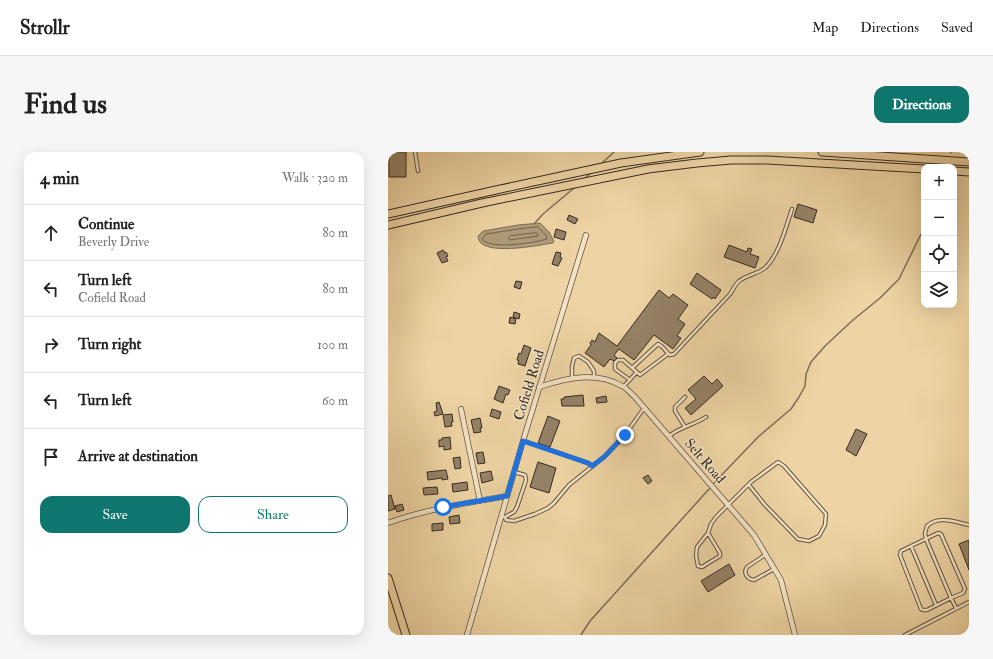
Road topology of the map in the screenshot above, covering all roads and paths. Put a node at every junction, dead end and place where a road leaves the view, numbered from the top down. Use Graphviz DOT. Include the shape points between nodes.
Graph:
graph roads {
  1 [pos="415,152"];
  2 [pos="700,152"];
  3 [pos="822,152"];
  4 [pos="969,162"];
  5 [pos="921,170"];
  6 [pos="418,171"];
  7 [pos="957,171"];
  8 [pos="969,172"];
  9 [pos="792,209"];
  10 [pos="388,214"];
  11 [pos="388,225"];
  12 [pos="586,235"];
  13 [pos="668,354"];
  14 [pos="632,368"];
  15 [pos="636,373"];
  16 [pos="594,377"];
  17 [pos="572,378"];
  18 [pos="630,380"];
  19 [pos="624,386"];
  20 [pos="539,387"];
  21 [pos="685,397"];
  22 [pos="644,408"];
  23 [pos="461,409"];
  24 [pos="706,418"];
  25 [pos="685,427"];
  26 [pos="669,436"];
  27 [pos="523,441"];
  28 [pos="592,466"];
  29 [pos="514,472"];
  30 [pos="749,485"];
  31 [pos="507,496"];
  32 [pos="480,501"];
  33 [pos="728,505"];
  34 [pos="503,517"];
  35 [pos="388,523"];
  36 [pos="969,525"];
  37 [pos="708,533"];
  38 [pos="926,539"];
  39 [pos="911,546"];
  40 [pos="765,554"];
  41 [pos="774,569"];
  42 [pos="388,578"];
  43 [pos="951,598"];
  44 [pos="969,602"];
  45 [pos="936,605"];
  46 [pos="956,608"];
  47 [pos="406,635"];
  48 [pos="467,635"];
  49 [pos="794,635"];
  50 [pos="905,635"];
  1 -- 6 [label="lane"];
  2 -- 10 [label="main road" via="621,164"];
  3 -- 4 [label="main road"];
  5 -- 11 [label="main road" via="767,160 697,163 634,171"];
  7 -- 8 [label="main road"];
  9 -- 13 [label="lane" via="772,259 764,268 738,281 731,293 674,354"];
  12 -- 20 [label="street, Cofield Road"];
  13 -- 14 [label="lane" via="658,344"];
  13 -- 15 [label="lane" via="642,374"];
  14 -- 15 [label="lane"];
  14 -- 18 [label="lane" via="621,360 615,365 615,369"];
  15 -- 18 [label="lane"];
  16 -- 17 [label="street, Selt Road"];
  16 -- 17 [label="lane" via="594,371 588,362 579,356 574,358"];
  16 -- 19 [label="street, Selt Road"];
  17 -- 20 [label="street, Selt Road"];
  18 -- 19 [label="lane"];
  19 -- 22 [label="street, Selt Road"];
  20 -- 27 [label="street, Cofield Road"];
  21 -- 25 [label="lane" via="675,407 675,411"];
  22 -- 26 [label="street, Selt Road"];
  22 -- 28 [label="lane" via="625,435"];
  23 -- 32 [label="street"];
  24 -- 25 [label="lane"];
  25 -- 26 [label="lane"];
  26 -- 33 [label="street, Selt Road"];
  27 -- 28 [label="lane"];
  27 -- 29 [label="street, Cofield Road"];
  28 -- 34 [label="lane" via="569,485 548,508 514,521"];
  29 -- 31 [label="street, Cofield Road"];
  29 -- 34 [label="lane" via="525,476 526,480 514,512"];
  30 -- 30 [label="lane" via="778,462 784,466 826,514 825,525 819,536 809,541 798,539"];
  30 -- 33 [label="lane"];
  31 -- 32 [label="street"];
  31 -- 34 [label="street, Cofield Road"];
  32 -- 35 [label="street" via="420,512"];
  33 -- 37 [label="lane" via="716,517"];
  33 -- 40 [label="street, Selt Road" via="754,535"];
  34 -- 48 [label="street, Cofield Road"];
  36 -- 38 [label="lane" via="944,520 934,521 927,526"];
  37 -- 37 [label="lane" via="697,547 698,566 720,556"];
  38 -- 39 [label="lane"];
  38 -- 43 [label="lane"];
  38 -- 43 [label="lane" via="941,534 964,587 963,593"];
  39 -- 45 [label="lane"];
  39 -- 45 [label="lane" via="901,551 900,555 921,609 925,611"];
  40 -- 41 [label="street, Selt Road"];
  40 -- 41 [label="lane" via="747,567 746,575 754,580"];
  41 -- 49 [label="street, Selt Road" via="781,580"];
  42 -- 47 [label="main road"];
  43 -- 45 [label="lane"];
  43 -- 46 [label="lane"];
  44 -- 46 [label="lane"];
  46 -- 50 [label="lane"];
}
